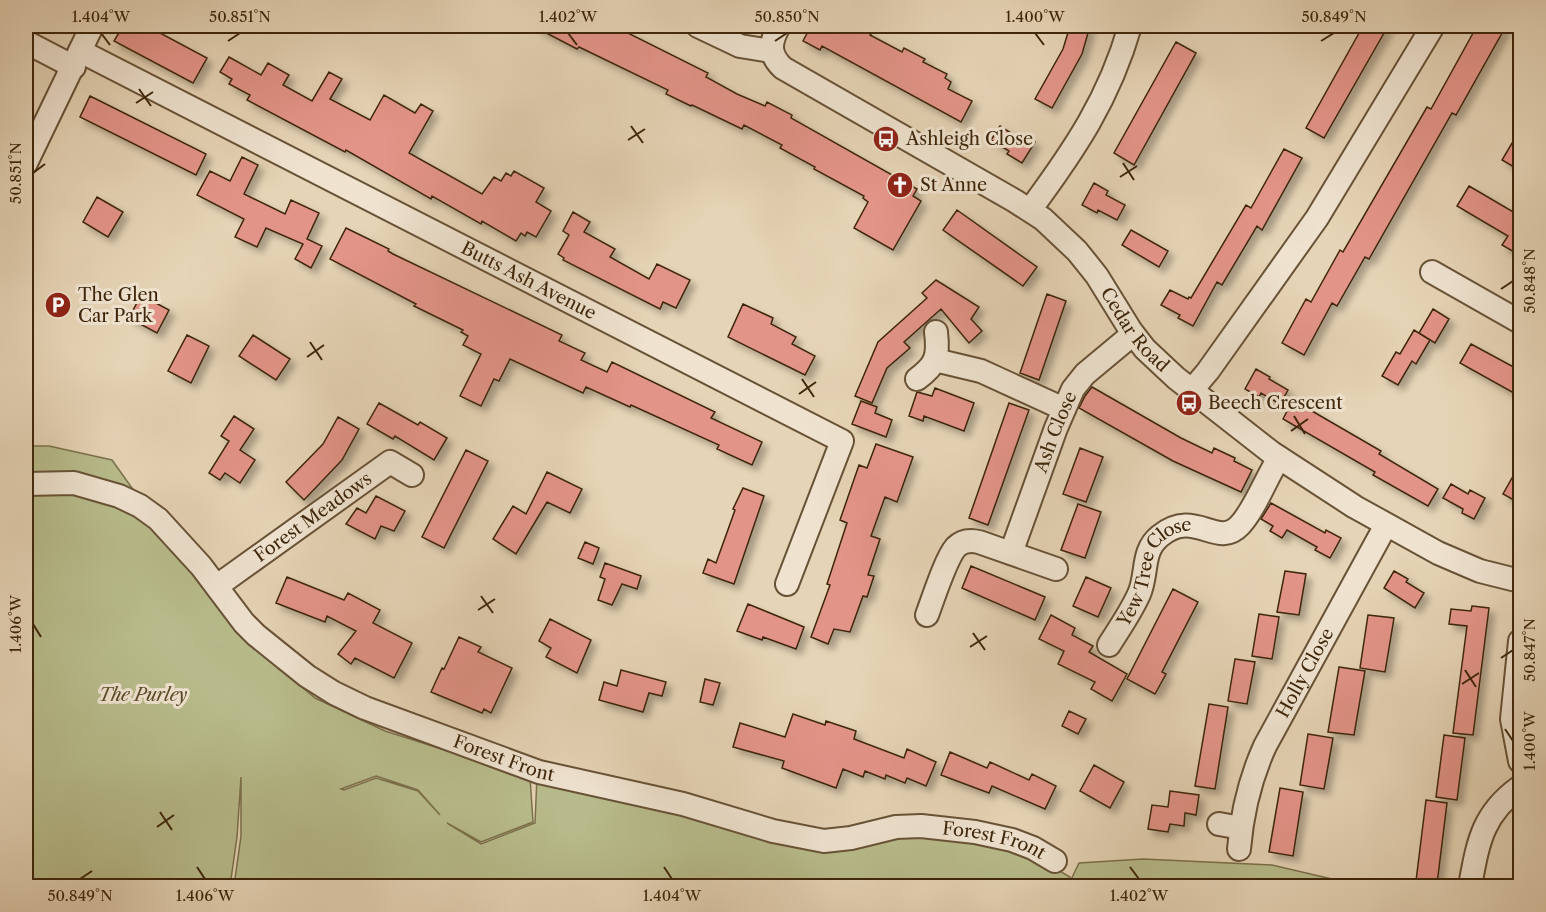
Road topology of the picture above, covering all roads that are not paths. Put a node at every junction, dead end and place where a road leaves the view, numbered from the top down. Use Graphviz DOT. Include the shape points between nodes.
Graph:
graph roads {
  1 [pos="92,26"];
  2 [pos="698,26"];
  3 [pos="779,26"];
  4 [pos="1130,26"];
  5 [pos="1433,26"];
  6 [pos="26,42"];
  7 [pos="771,51"];
  8 [pos="77,59"];
  9 [pos="26,163"];
  10 [pos="1030,210"];
  11 [pos="1432,272"];
  12 [pos="1521,322"];
  13 [pos="936,332"];
  14 [pos="1133,334"];
  15 [pos="935,360"];
  16 [pos="916,379"];
  17 [pos="1192,390"];
  18 [pos="1064,409"];
  19 [pos="1279,458"];
  20 [pos="412,475"];
  21 [pos="26,484"];
  22 [pos="1386,525"];
  23 [pos="1011,553"];
  24 [pos="1056,569"];
  25 [pos="1521,581"];
  26 [pos="786,584"];
  27 [pos="217,586"];
  28 [pos="927,615"];
  29 [pos="1521,641"];
  30 [pos="1109,645"];
  31 [pos="1521,761"];
  32 [pos="1521,787"];
  33 [pos="1233,834"];
  34 [pos="1055,861"];
  35 [pos="1470,886"];
  1 -- 8 [label="street"];
  2 -- 7 [label="street" via="740,46"];
  3 -- 7 [label="street"];
  4 -- 10 [label="street" via="1115,73 1092,120"];
  5 -- 17 [label="street" via="1317,218"];
  6 -- 8 [label="street"];
  7 -- 10 [label="street, Cedar Road" via="783,68"];
  8 -- 9 [label="street"];
  8 -- 26 [label="street, Butts Ash Avenue" via="842,441"];
  10 -- 14 [label="street, Cedar Road" via="1077,251"];
  11 -- 12 [label="street"];
  13 -- 15 [label="street"];
  14 -- 17 [label="street, Cedar Road" via="1149,354"];
  14 -- 18 [label="street, Ash Close" via="1085,374"];
  15 -- 16 [label="street"];
  15 -- 18 [label="street" via="981,371"];
  17 -- 19 [label="street, Cedar Road"];
  18 -- 23 [label="street, Ash Close"];
  19 -- 22 [label="street, Cedar Road"];
  19 -- 30 [label="street, Yew Tree Close" via="1248,515 1233,531 1221,534 1184,525 1154,541 1146,557 1140,592"];
  20 -- 27 [label="street, Forest Meadows" via="390,462"];
  21 -- 27 [label="street, Forest Front" via="74,483 140,506 158,519"];
  22 -- 25 [label="street, Cedar Road" via="1464,564"];
  22 -- 33 [label="street, Holly Close" via="1264,746"];
  23 -- 24 [label="street"];
  23 -- 28 [label="street" via="970,540 956,547"];
  27 -- 34 [label="street, Forest Front" via="256,635 334,693 539,772 824,841 921,826 1012,840"];
  29 -- 31 [label="street" via="1512,719"];
  32 -- 35 [label="street" via="1501,803 1482,830"];
}
